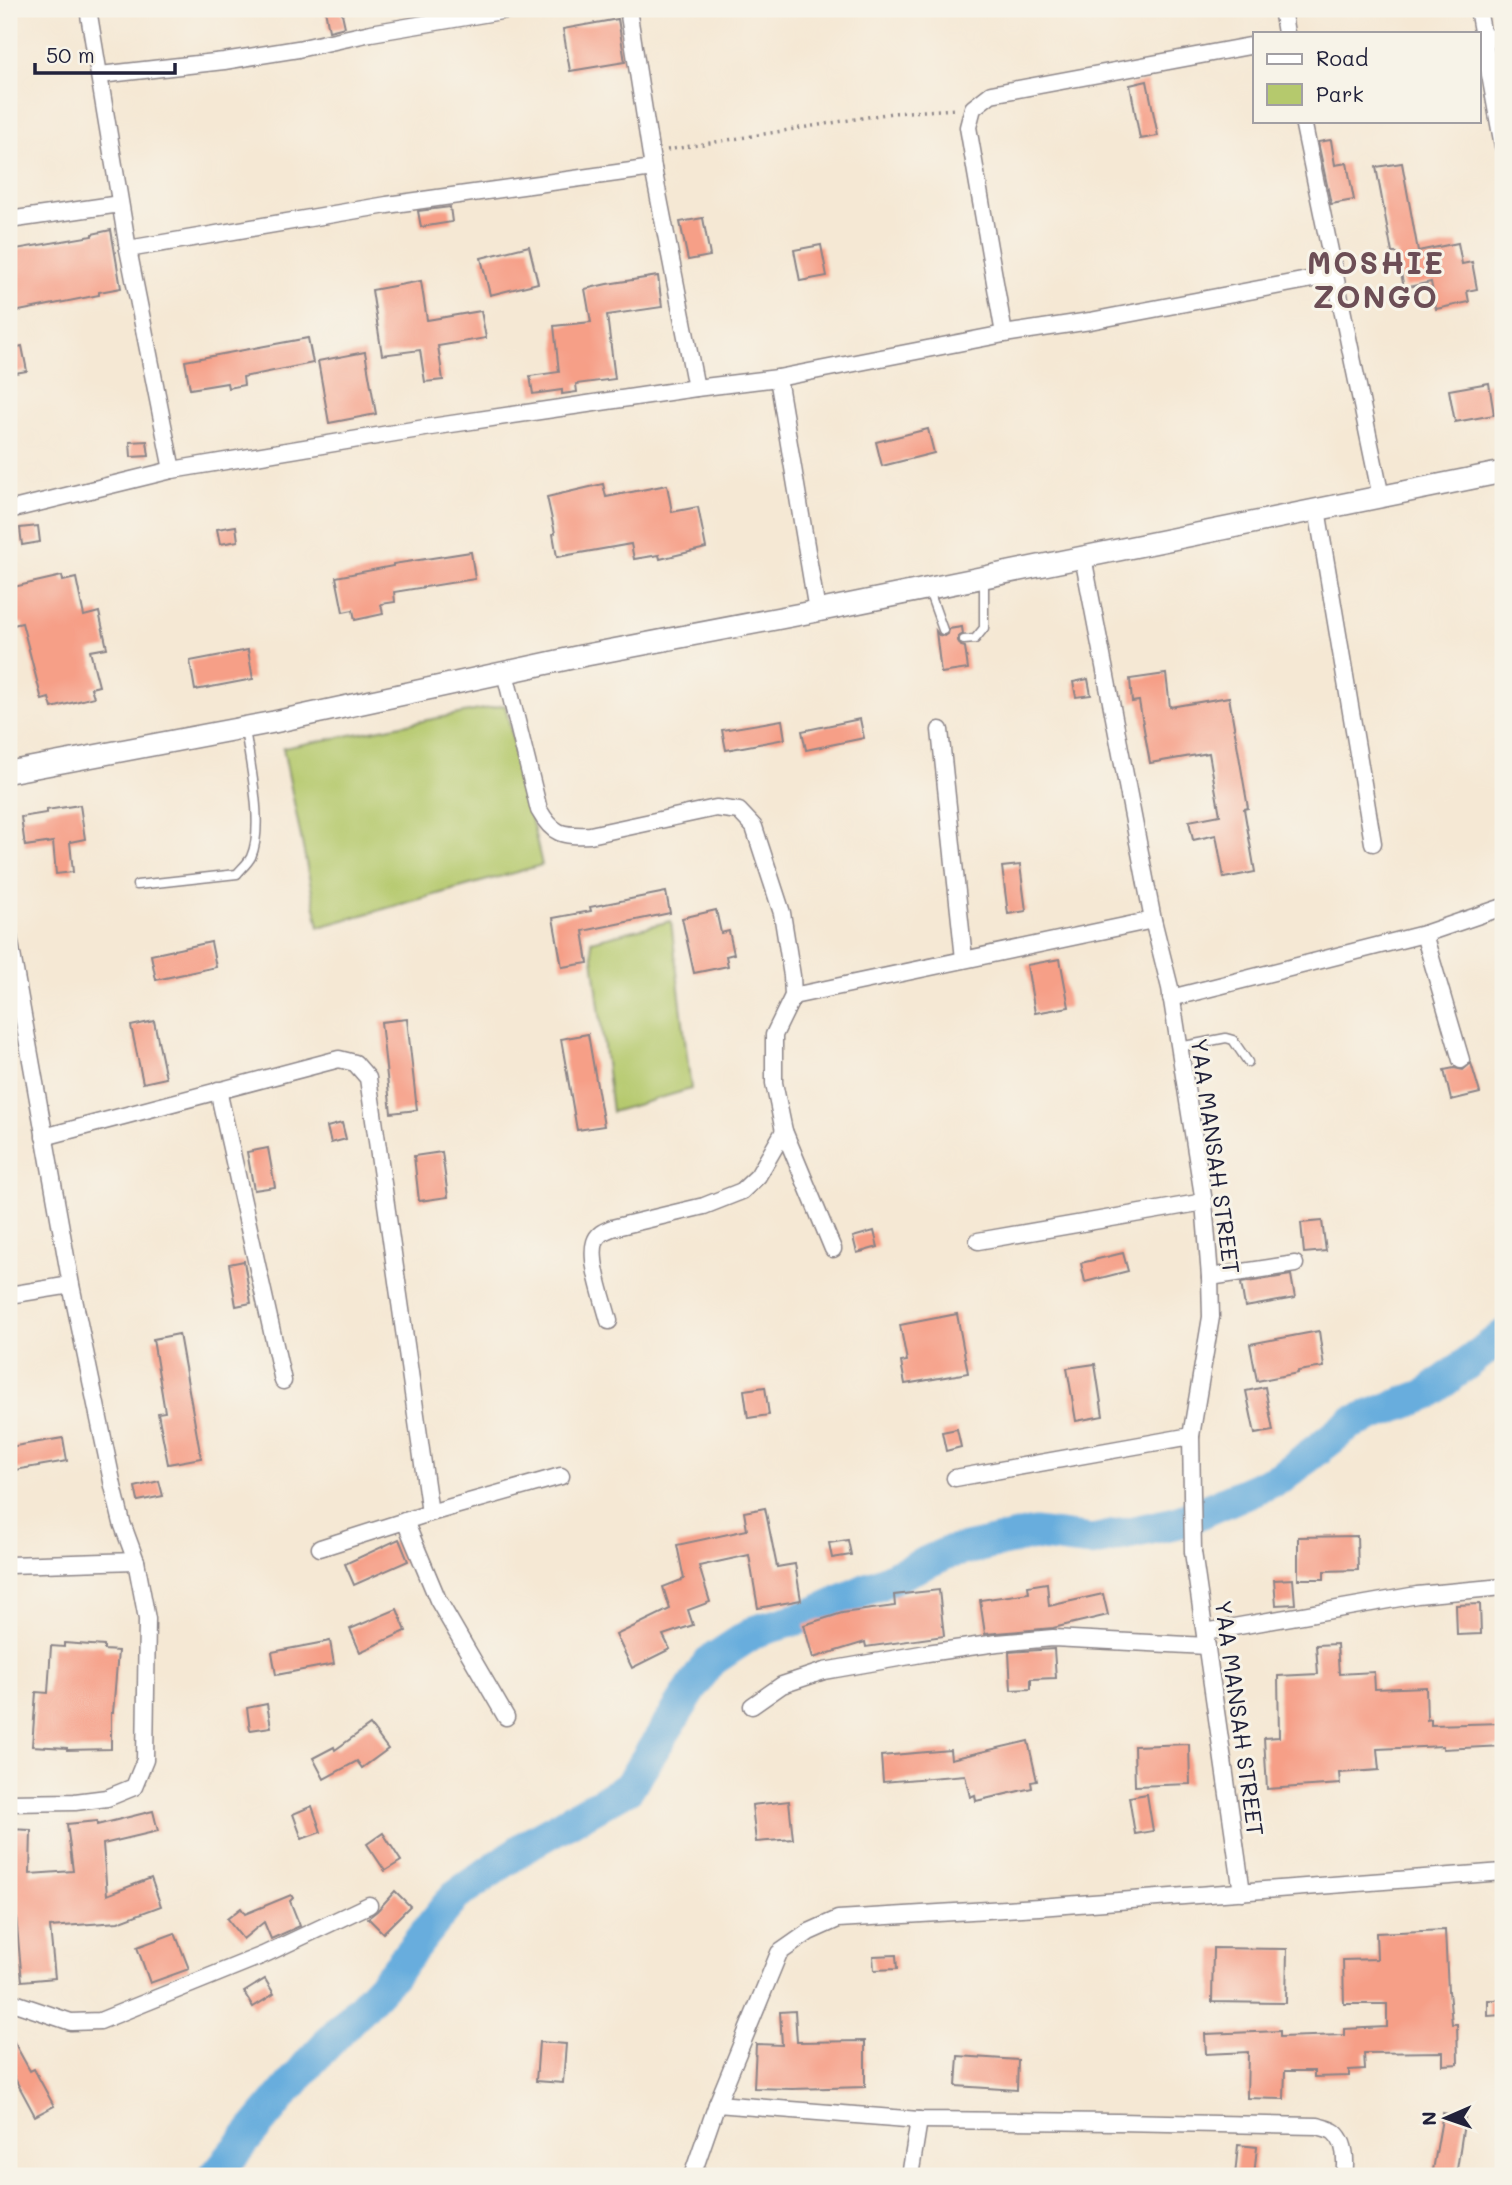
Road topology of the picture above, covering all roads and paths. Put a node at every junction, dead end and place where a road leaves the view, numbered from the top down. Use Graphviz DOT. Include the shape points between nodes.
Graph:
graph roads {
  1 [pos="88,9"];
  2 [pos="513,9"];
  3 [pos="628,9"];
  4 [pos="1282,9"];
  5 [pos="1478,9"];
  6 [pos="1286,32"];
  7 [pos="1503,37"];
  8 [pos="1483,38"];
  9 [pos="1253,45"];
  10 [pos="100,75"];
  11 [pos="973,108"];
  12 [pos="1303,122"];
  13 [pos="1503,146"];
  14 [pos="651,161"];
  15 [pos="120,204"];
  16 [pos="9,220"];
  17 [pos="128,249"];
  18 [pos="1334,275"];
  19 [pos="1004,334"];
  20 [pos="778,378"];
  21 [pos="696,388"];
  22 [pos="172,470"];
  23 [pos="1503,472"];
  24 [pos="1381,497"];
  25 [pos="1317,509"];
  26 [pos="9,510"];
  27 [pos="1083,556"];
  28 [pos="984,577"];
  29 [pos="928,589"];
  30 [pos="817,611"];
  31 [pos="943,630"];
  32 [pos="964,640"];
  33 [pos="505,673"];
  34 [pos="245,728"];
  35 [pos="940,730"];
  36 [pos="9,772"];
  37 [pos="1373,843"];
  38 [pos="137,885"];
  39 [pos="1503,907"];
  40 [pos="1153,919"];
  41 [pos="1424,934"];
  42 [pos="9,937"];
  43 [pos="964,960"];
  44 [pos="12,969"];
  45 [pos="793,996"];
  46 [pos="1171,998"];
  47 [pos="1179,1047"];
  48 [pos="1461,1060"];
  49 [pos="1248,1062"];
  50 [pos="218,1090"];
  51 [pos="784,1130"];
  52 [pos="44,1137"];
  53 [pos="1204,1202"];
  54 [pos="978,1241"];
  55 [pos="833,1249"];
  56 [pos="1295,1264"];
  57 [pos="1210,1277"];
  58 [pos="71,1285"];
  59 [pos="9,1295"];
  60 [pos="609,1321"];
  61 [pos="283,1381"];
  62 [pos="1191,1436"];
  63 [pos="561,1476"];
  64 [pos="954,1478"];
  65 [pos="430,1513"];
  66 [pos="404,1521"];
  67 [pos="320,1548"];
  68 [pos="136,1561"];
  69 [pos="9,1565"];
  70 [pos="1503,1587"];
  71 [pos="1206,1639"];
  72 [pos="752,1706"];
  73 [pos="506,1717"];
  74 [pos="9,1803"];
  75 [pos="1503,1872"];
  76 [pos="1242,1892"];
  77 [pos="369,1905"];
  78 [pos="9,2001"];
  79 [pos="717,2105"];
  80 [pos="919,2120"];
  81 [pos="692,2176"];
  82 [pos="910,2176"];
  83 [pos="1344,2176"];
  1 -- 10 [label="street"];
  2 -- 10 [label="street" via="224,61"];
  3 -- 14 [label="street"];
  4 -- 6 [label="street"];
  5 -- 8 [label="street"];
  7 -- 8 [label="street"];
  8 -- 13 [label="street"];
  9 -- 11 [label="street" via="991,94"];
  10 -- 15 [label="street"];
  11 -- 14 [label="path" via="892,113 691,145"];
  11 -- 19 [label="street" via="968,127"];
  12 -- 18 [label="street"];
  14 -- 17 [label="street"];
  14 -- 21 [label="street"];
  15 -- 16 [label="street"];
  15 -- 17 [label="street"];
  17 -- 22 [label="street"];
  18 -- 19 [label="street"];
  18 -- 24 [label="street"];
  19 -- 20 [label="street"];
  20 -- 21 [label="street"];
  20 -- 30 [label="street"];
  21 -- 22 [label="street"];
  22 -- 26 [label="street"];
  23 -- 24 [label="street"];
  24 -- 25 [label="street"];
  25 -- 27 [label="street"];
  25 -- 37 [label="street"];
  27 -- 28 [label="street"];
  27 -- 40 [label="street, YAA MANSAH STREET"];
  28 -- 29 [label="street"];
  28 -- 32 [label="lane" via="984,628 975,639"];
  29 -- 30 [label="street"];
  29 -- 31 [label="lane"];
  30 -- 33 [label="street"];
  33 -- 34 [label="street"];
  33 -- 45 [label="street" via="539,810 553,830 590,835 716,808 739,811 754,827 782,914"];
  34 -- 36 [label="street"];
  34 -- 38 [label="lane" via="256,810 250,858 237,874"];
  35 -- 43 [label="street"];
  39 -- 41 [label="street"];
  40 -- 43 [label="street"];
  40 -- 46 [label="street, YAA MANSAH STREET"];
  41 -- 46 [label="street"];
  41 -- 48 [label="street"];
  42 -- 44 [label="street"];
  43 -- 45 [label="street"];
  44 -- 52 [label="street"];
  45 -- 51 [label="street" via="774,1035 774,1083"];
  46 -- 47 [label="street, YAA MANSAH STREET"];
  47 -- 49 [label="lane" via="1226,1038 1233,1040"];
  47 -- 53 [label="street, YAA MANSAH STREET"];
  50 -- 52 [label="street"];
  50 -- 61 [label="street"];
  50 -- 65 [label="street" via="339,1059 355,1063 368,1078"];
  51 -- 55 [label="street"];
  51 -- 60 [label="street" via="758,1176 742,1191 704,1206 600,1233 593,1257"];
  52 -- 58 [label="street"];
  53 -- 54 [label="street"];
  53 -- 57 [label="street, YAA MANSAH STREET"];
  56 -- 57 [label="street"];
  57 -- 62 [label="street, YAA MANSAH STREET" via="1211,1317"];
  58 -- 59 [label="street"];
  58 -- 68 [label="street" via="116,1498"];
  62 -- 64 [label="street"];
  62 -- 71 [label="street, YAA MANSAH STREET" via="1193,1552"];
  63 -- 65 [label="street"];
  65 -- 66 [label="street"];
  66 -- 67 [label="street"];
  66 -- 73 [label="street" via="438,1600"];
  68 -- 69 [label="street"];
  68 -- 74 [label="street" via="147,1619 145,1760 134,1787 107,1798"];
  70 -- 71 [label="street" via="1417,1595"];
  71 -- 72 [label="street" via="1053,1638 927,1653 824,1671 782,1685"];
  71 -- 76 [label="street, YAA MANSAH STREET"];
  75 -- 76 [label="street"];
  76 -- 79 [label="street" via="838,1919 779,1953"];
  77 -- 78 [label="street" via="263,1955 100,2021 71,2022"];
  79 -- 80 [label="street"];
  79 -- 81 [label="street"];
  80 -- 82 [label="street"];
  80 -- 83 [label="street" via="1318,2126 1333,2130 1342,2143"];
}
